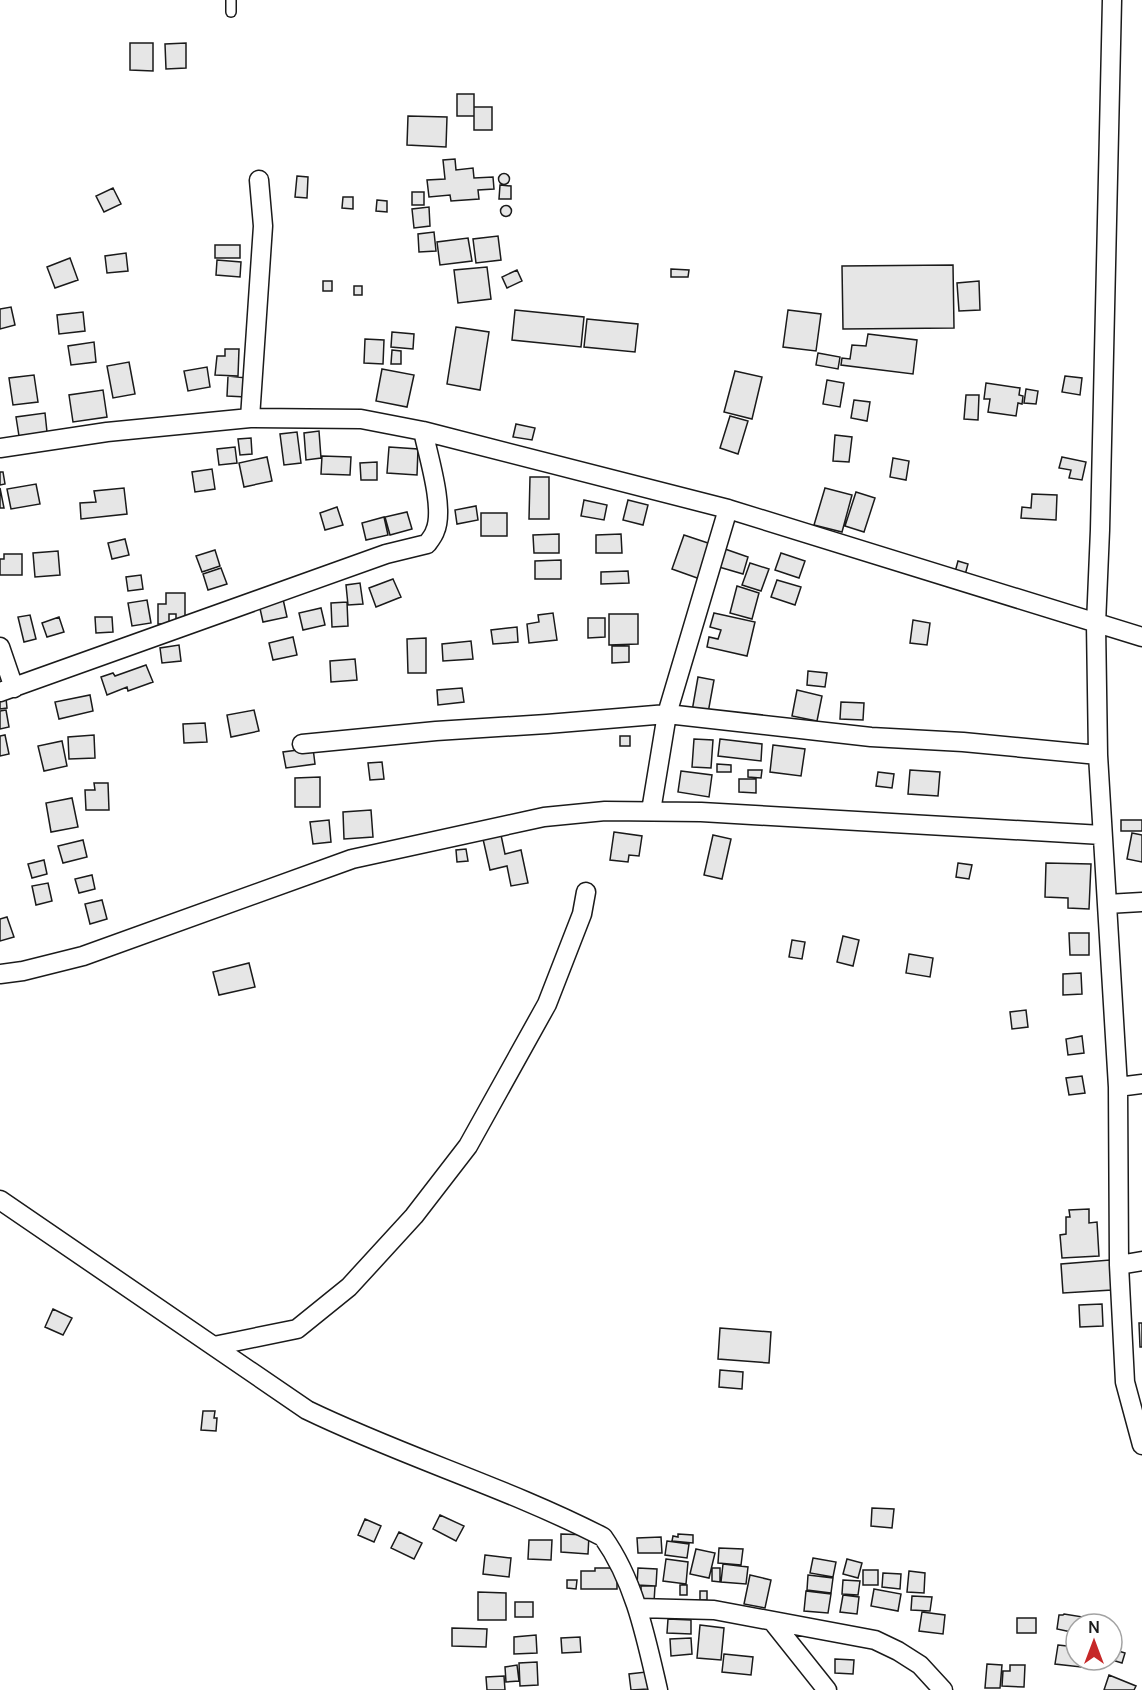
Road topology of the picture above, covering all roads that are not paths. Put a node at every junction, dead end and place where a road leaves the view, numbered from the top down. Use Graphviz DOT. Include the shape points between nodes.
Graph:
graph roads {
  1 [pos="231,0"];
  2 [pos="1112,0"];
  3 [pos="231,12"];
  4 [pos="259,180"];
  5 [pos="250,418"];
  6 [pos="423,431"];
  7 [pos="0,448"];
  8 [pos="728,509"];
  9 [pos="1096,624"];
  10 [pos="1142,637"];
  11 [pos="0,647"];
  12 [pos="7,690"];
  13 [pos="667,714"];
  14 [pos="302,744"];
  15 [pos="1098,755"];
  16 [pos="651,811"];
  17 [pos="1102,835"];
  18 [pos="586,892"];
  19 [pos="1142,902"];
  20 [pos="1107,904"];
  21 [pos="0,974"];
  22 [pos="1142,1084"];
  23 [pos="1118,1088"];
  24 [pos="0,1200"];
  25 [pos="1142,1261"];
  26 [pos="1119,1264"];
  27 [pos="214,1347"];
  28 [pos="1138,1412"];
  29 [pos="1142,1445"];
  30 [pos="638,1608"];
  31 [pos="772,1622"];
  32 [pos="658,1690"];
  33 [pos="827,1690"];
  34 [pos="943,1690"];
  1 -- 3 [label="lane"];
  2 -- 9 [label="street"];
  4 -- 5 [label="street" via="264,226"];
  5 -- 6 [label="street" via="361,419"];
  5 -- 7 [label="street" via="107,432"];
  6 -- 8 [label="street"];
  6 -- 12 [label="street" via="438,511 436,530 428,544 386,554"];
  8 -- 9 [label="street"];
  8 -- 13 [label="street"];
  9 -- 10 [label="street"];
  9 -- 15 [label="street"];
  11 -- 12 [label="street"];
  13 -- 14 [label="street"];
  13 -- 15 [label="street" via="871,737"];
  13 -- 16 [label="street"];
  15 -- 17 [label="street"];
  16 -- 17 [label="street"];
  16 -- 21 [label="street" via="544,817 352,859 83,956"];
  17 -- 20 [label="street"];
  18 -- 27 [label="street" via="582,914 547,1004 468,1146 414,1216 349,1287 297,1329"];
  19 -- 20 [label="street"];
  20 -- 23 [label="street"];
  22 -- 23 [label="street"];
  23 -- 26 [label="street"];
  24 -- 27 [label="street"];
  25 -- 26 [label="street"];
  26 -- 28 [label="street" via="1125,1382"];
  27 -- 30 [label="street" via="318,1415 603,1537"];
  28 -- 29 [label="street"];
  30 -- 31 [label="street" via="714,1610"];
  30 -- 32 [label="street"];
  31 -- 33 [label="street"];
  31 -- 34 [label="street" via="874,1640 920,1665"];
}
